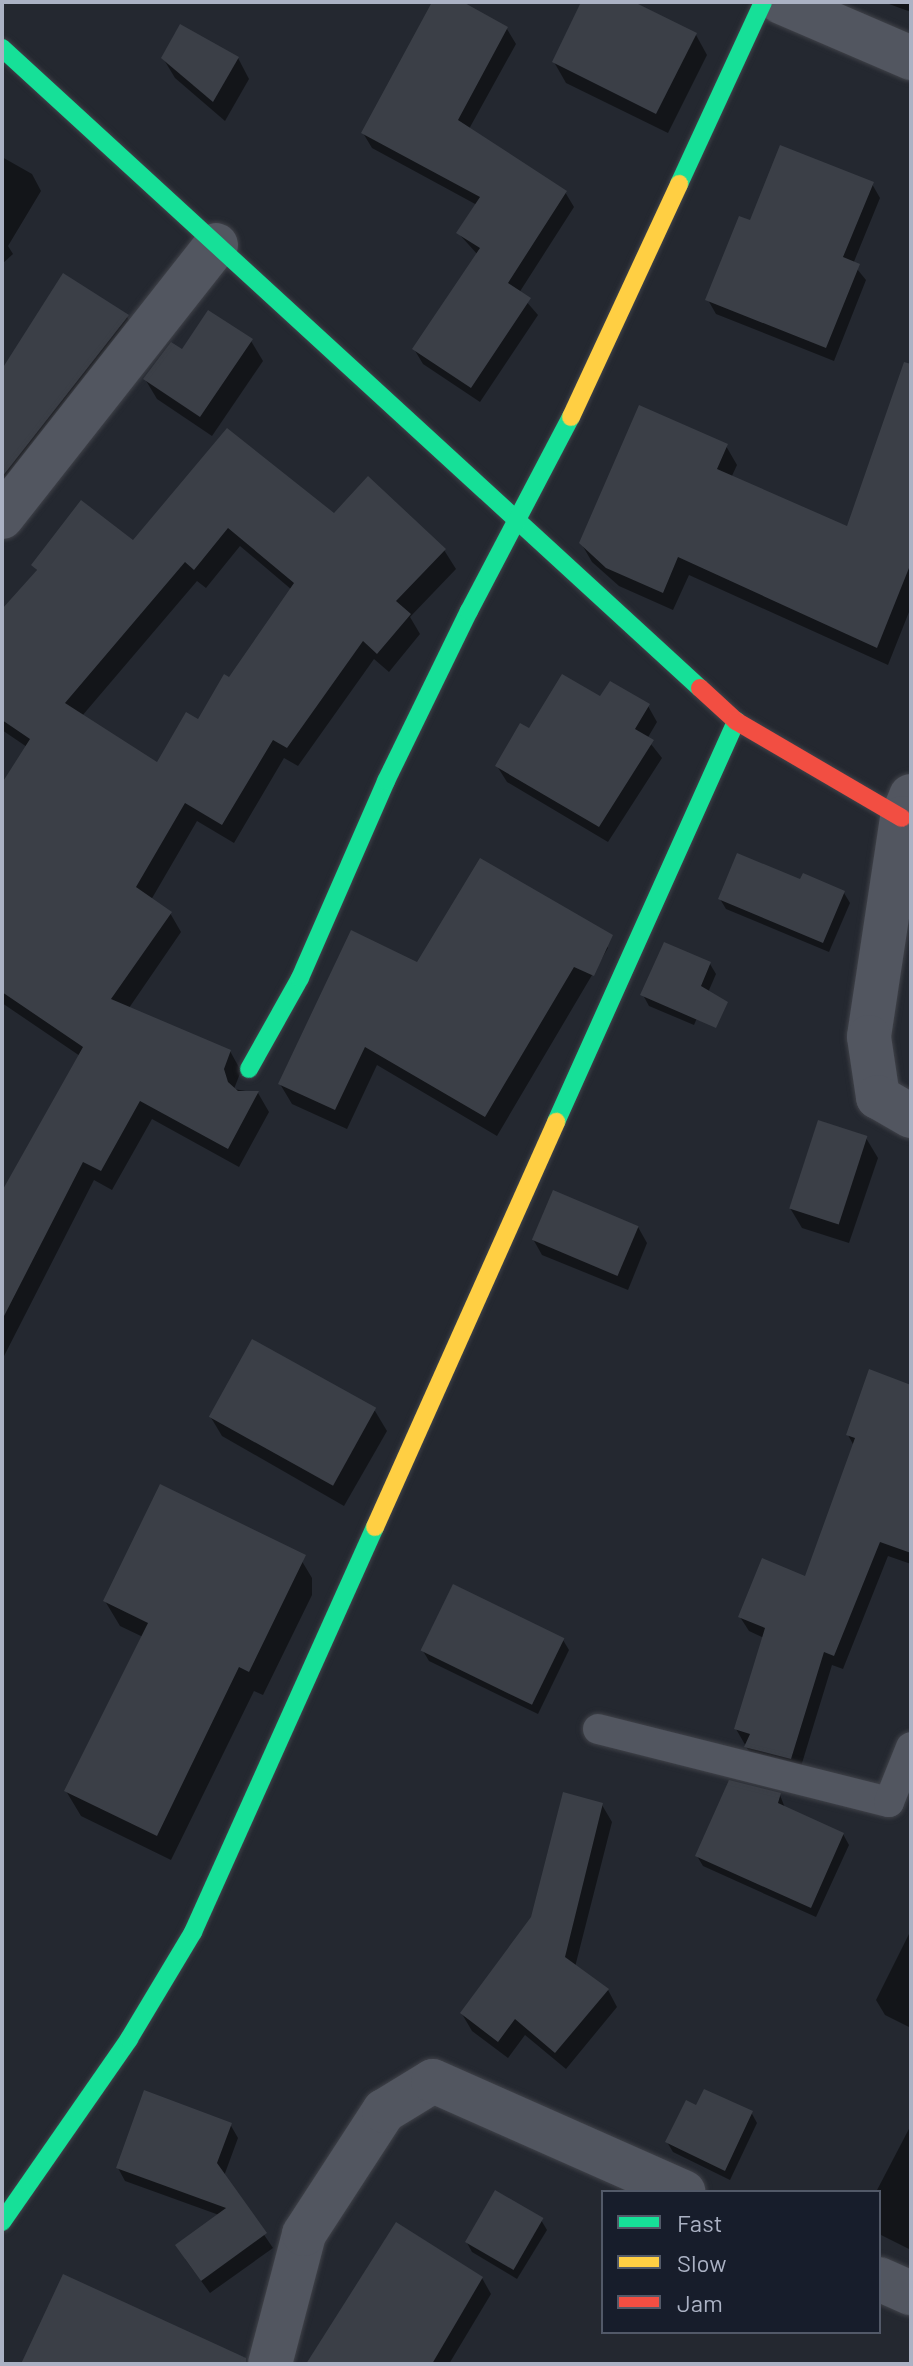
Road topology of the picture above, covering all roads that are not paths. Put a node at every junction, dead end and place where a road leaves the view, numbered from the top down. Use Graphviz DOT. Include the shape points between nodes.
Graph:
graph roads {
  1 [pos="763,2"];
  2 [pos="799,5"];
  3 [pos="2,48"];
  4 [pos="911,58"];
  5 [pos="216,245"];
  6 [pos="2,517"];
  7 [pos="520,524"];
  8 [pos="736,721"];
  9 [pos="906,807"];
  10 [pos="249,1069"];
  11 [pos="911,1116"];
  12 [pos="598,1729"];
  13 [pos="911,1747"];
  14 [pos="678,2190"];
  15 [pos="2,2222"];
  16 [pos="881,2280"];
  17 [pos="911,2293"];
  18 [pos="270,2364"];
  1 -- 7 [label="street"];
  2 -- 4 [label="street"];
  3 -- 5 [label="street"];
  5 -- 6 [label="street"];
  5 -- 7 [label="street"];
  7 -- 8 [label="street"];
  7 -- 10 [label="street" via="469,611 386,781 300,978"];
  8 -- 9 [label="street"];
  8 -- 15 [label="street" via="193,1932 129,2039"];
  9 -- 11 [label="street" via="869,1037 878,1097"];
  12 -- 13 [label="lane" via="889,1802"];
  14 -- 18 [label="street" via="433,2081 384,2111 304,2234"];
  16 -- 17 [label="street"];
}
